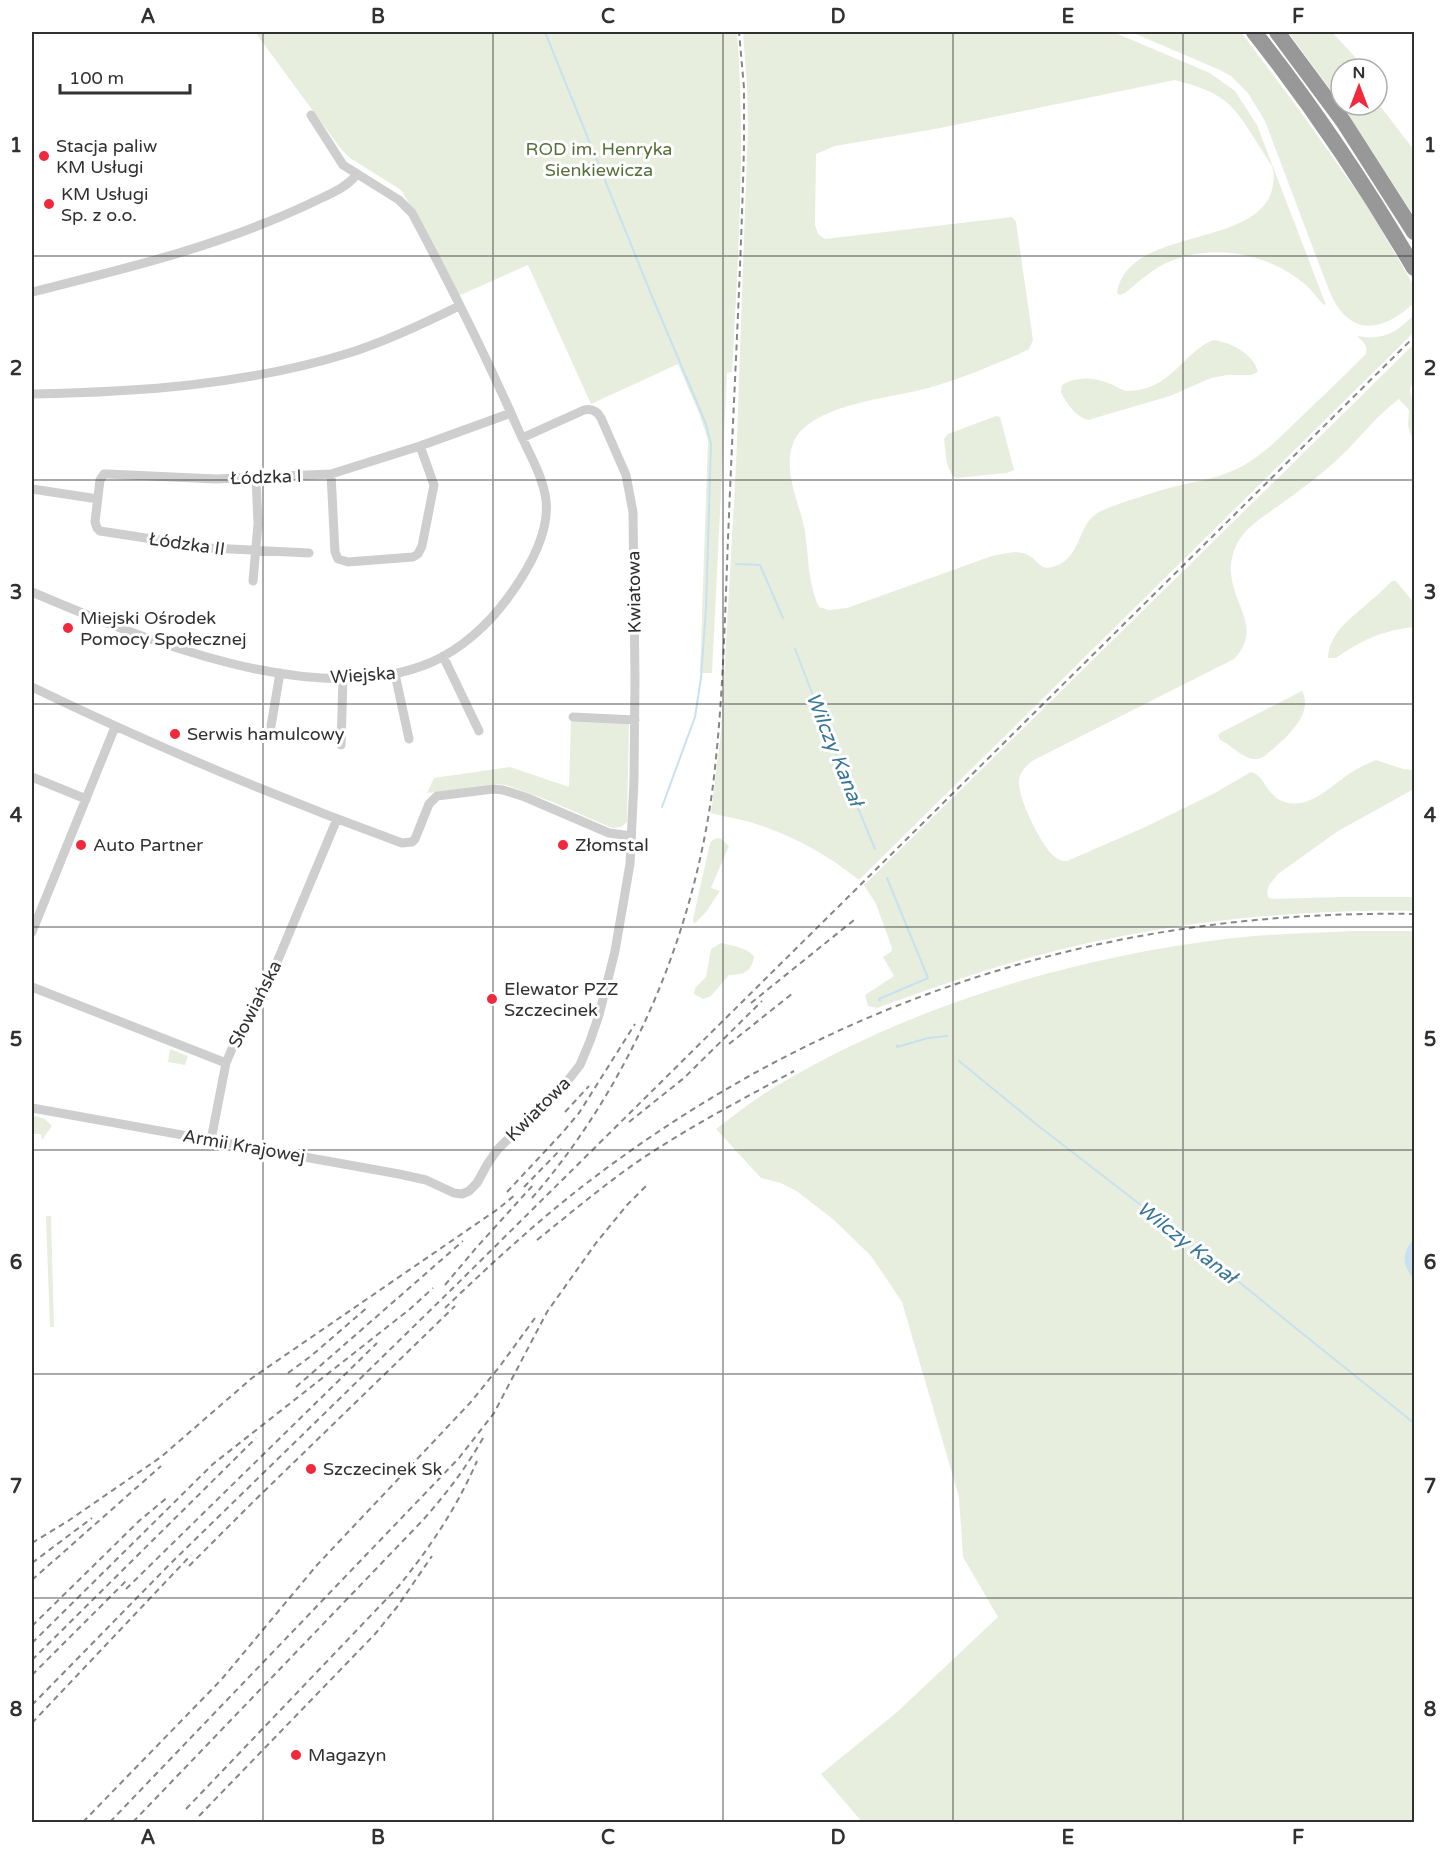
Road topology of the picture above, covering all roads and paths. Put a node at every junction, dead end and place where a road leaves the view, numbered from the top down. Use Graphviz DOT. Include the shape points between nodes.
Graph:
graph roads {
  1 [pos="1254,32"];
  2 [pos="1277,32"];
  3 [pos="311,115"];
  4 [pos="357,174"];
  5 [pos="1414,232"];
  6 [pos="1414,268"];
  7 [pos="32,292"];
  8 [pos="459,306"];
  9 [pos="32,394"];
  10 [pos="511,413"];
  11 [pos="522,438"];
  12 [pos="420,446"];
  13 [pos="331,474"];
  14 [pos="256,477"];
  15 [pos="32,489"];
  16 [pos="98,499"];
  17 [pos="256,552"];
  18 [pos="309,553"];
  19 [pos="253,581"];
  20 [pos="32,592"];
  21 [pos="443,656"];
  22 [pos="280,673"];
  23 [pos="395,674"];
  24 [pos="343,678"];
  25 [pos="32,687"];
  26 [pos="573,717"];
  27 [pos="635,720"];
  28 [pos="271,726"];
  29 [pos="115,727"];
  30 [pos="479,731"];
  31 [pos="409,739"];
  32 [pos="341,745"];
  33 [pos="32,777"];
  34 [pos="86,799"];
  35 [pos="337,819"];
  36 [pos="631,836"];
  37 [pos="32,932"];
  38 [pos="32,987"];
  39 [pos="226,1064"];
  40 [pos="32,1108"];
  41 [pos="211,1140"];
  42 [pos="454,1193"];
  1 -- 6 [label="highway" via="1347,160"];
  2 -- 5 [label="highway" via="1350,131"];
  3 -- 4 [label="street" via="341,163"];
  4 -- 7 [label="street" via="333,192 210,244"];
  4 -- 8 [label="street" via="410,209"];
  8 -- 9 [label="street" via="358,350 265,374 163,389"];
  8 -- 10 [label="street"];
  10 -- 11 [label="street"];
  10 -- 12 [label="street, Łódzka I"];
  11 -- 21 [label="street, Wiejska" via="546,498 546,519 540,539 526,570 503,604 470,637"];
  11 -- 27 [label="street, Kwiatowa" via="591,409 601,418 621,461 634,522"];
  12 -- 13 [label="street, Łódzka I"];
  12 -- 13 [label="street" via="434,490 420,551 410,558 340,561 335,552"];
  13 -- 14 [label="street, Łódzka I"];
  14 -- 16 [label="street, Łódzka I" via="195,479 108,474 100,480"];
  14 -- 17 [label="street"];
  15 -- 16 [label="street"];
  16 -- 17 [label="street, Łódzka II" via="95,522 100,531"];
  17 -- 18 [label="street, Łódzka II"];
  17 -- 19 [label="street"];
  20 -- 22 [label="street, Wiejska" via="123,629 228,662"];
  21 -- 23 [label="street, Wiejska"];
  21 -- 30 [label="street"];
  22 -- 24 [label="street, Wiejska"];
  22 -- 28 [label="street"];
  23 -- 24 [label="street, Wiejska"];
  23 -- 31 [label="street"];
  24 -- 32 [label="street"];
  25 -- 29 [label="street"];
  26 -- 27 [label="street"];
  27 -- 36 [label="street, Kwiatowa"];
  29 -- 34 [label="street"];
  29 -- 35 [label="street"];
  33 -- 34 [label="street"];
  34 -- 37 [label="street"];
  35 -- 36 [label="street" via="412,842 429,804 437,796 493,789 525,797 601,830"];
  35 -- 39 [label="street, Słowiańska" via="272,974"];
  36 -- 42 [label="street, Kwiatowa" via="629,876 615,951 583,1058 570,1079 498,1149 477,1183 465,1193"];
  38 -- 39 [label="street, Słowiańska"];
  39 -- 41 [label="street"];
  40 -- 41 [label="street, Armii Krajowej"];
  41 -- 42 [label="street, Armii Krajowej" via="408,1175"];
}
